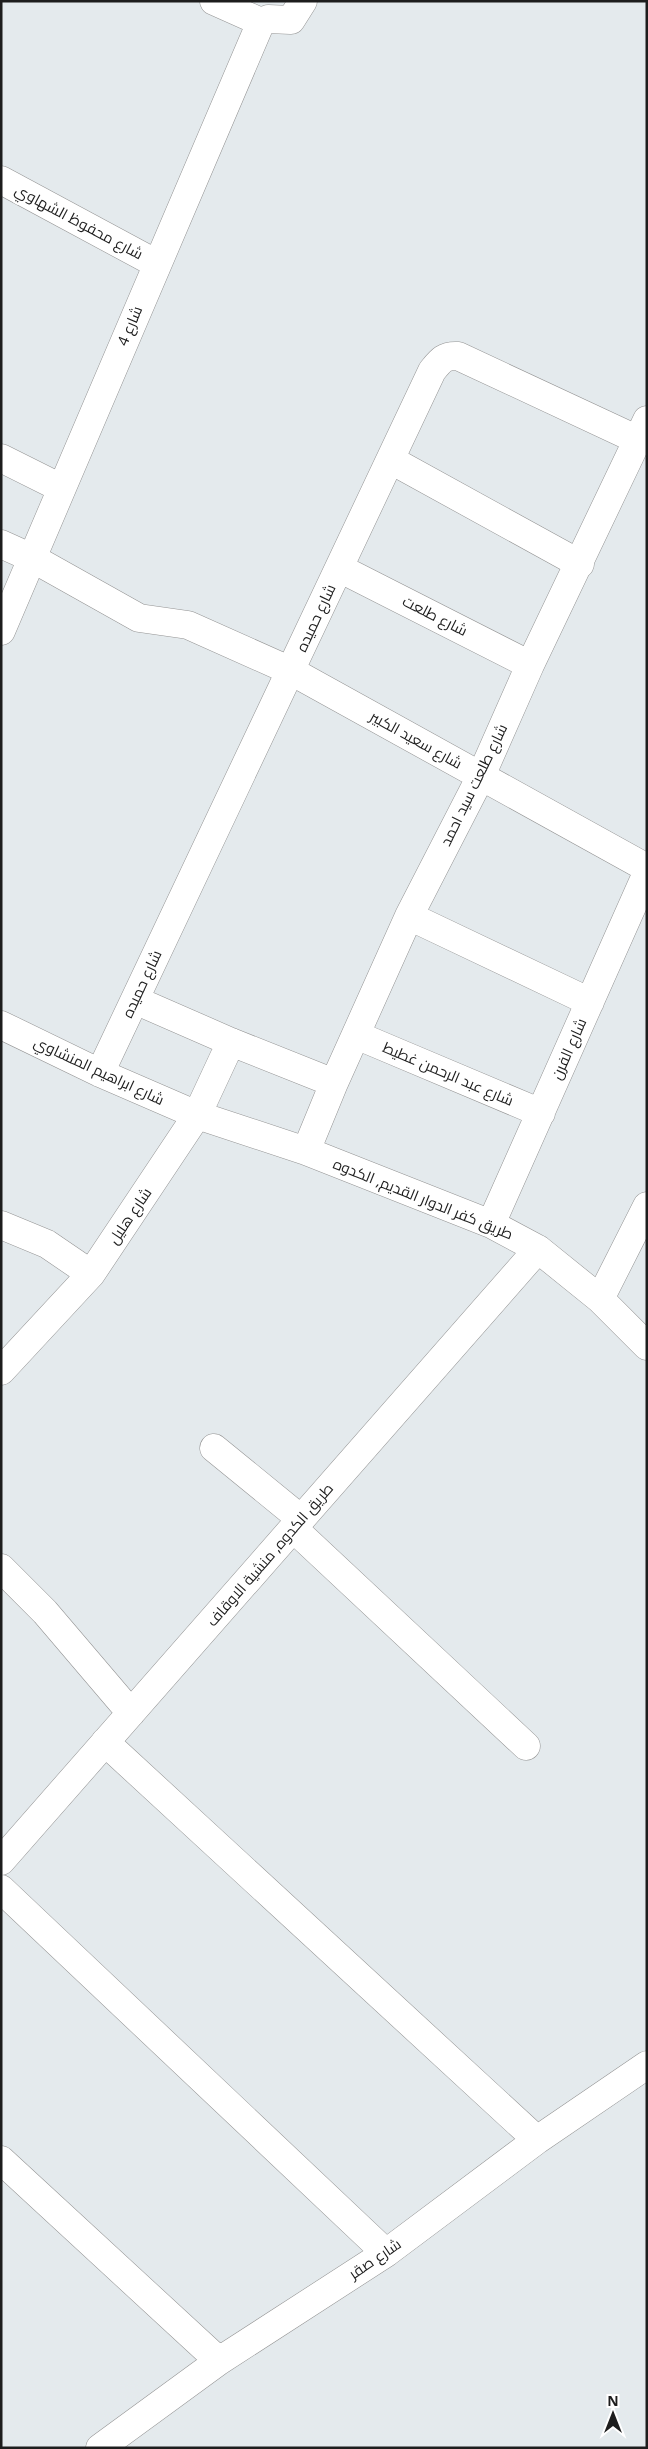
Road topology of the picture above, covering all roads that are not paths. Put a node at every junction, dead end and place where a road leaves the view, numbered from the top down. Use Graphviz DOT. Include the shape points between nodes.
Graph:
graph roads {
  1 [pos="214,1"];
  2 [pos="303,1"];
  3 [pos="261,22"];
  4 [pos="1,180"];
  5 [pos="157,264"];
  6 [pos="642,430"];
  7 [pos="1,458"];
  8 [pos="391,460"];
  9 [pos="61,488"];
  10 [pos="1,544"];
  11 [pos="32,558"];
  12 [pos="580,564"];
  13 [pos="340,568"];
  14 [pos="1,631"];
  15 [pos="530,665"];
  16 [pos="291,671"];
  17 [pos="481,776"];
  18 [pos="647,868"];
  19 [pos="647,873"];
  20 [pos="410,916"];
  21 [pos="135,1000"];
  22 [pos="590,1002"];
  23 [pos="1,1025"];
  24 [pos="356,1034"];
  25 [pos="231,1042"];
  26 [pos="100,1073"];
  27 [pos="334,1083"];
  28 [pos="541,1113"];
  29 [pos="198,1115"];
  30 [pos="306,1152"];
  31 [pos="647,1206"];
  32 [pos="491,1224"];
  33 [pos="1,1225"];
  34 [pos="538,1249"];
  35 [pos="91,1274"];
  36 [pos="600,1299"];
  37 [pos="647,1346"];
  38 [pos="1,1372"];
  39 [pos="214,1448"];
  40 [pos="297,1524"];
  41 [pos="1,1568"];
  42 [pos="131,1713"];
  43 [pos="105,1742"];
  44 [pos="526,1746"];
  45 [pos="1,1861"];
  46 [pos="1,1889"];
  47 [pos="647,2065"];
  48 [pos="537,2140"];
  49 [pos="1,2160"];
  50 [pos="386,2253"];
  51 [pos="219,2362"];
  52 [pos="100,2448"];
  1 -- 3 [label="street"];
  2 -- 3 [label="street" via="291,20 268,19"];
  3 -- 5 [label="street, شارع 4"];
  4 -- 5 [label="street, شارع محفوظ الشهاوي"];
  5 -- 9 [label="street, شارع 4"];
  6 -- 8 [label="street, شارع حميده" via="449,355 441,359 432,371"];
  6 -- 12 [label="street, شارع طلعت سيد احمد"];
  7 -- 9 [label="street"];
  8 -- 12 [label="street"];
  8 -- 13 [label="street, شارع حميده"];
  9 -- 11 [label="street, شارع 4"];
  10 -- 11 [label="street, شارع سعيد الكبير"];
  11 -- 14 [label="street, شارع 4"];
  11 -- 16 [label="street, شارع سعيد الكبير" via="139,618 188,625"];
  12 -- 15 [label="street, شارع طلعت سيد احمد"];
  13 -- 15 [label="street, شارع طلعت"];
  13 -- 16 [label="street, شارع حميده"];
  15 -- 17 [label="street, شارع طلعت سيد احمد"];
  16 -- 17 [label="street, شارع سعيد الكبير"];
  16 -- 21 [label="street, شارع حميده"];
  17 -- 18 [label="street, شارع سعيد الكبير"];
  17 -- 20 [label="street, شارع طلعت سيد احمد"];
  19 -- 22 [label="street, شارع الفرن"];
  20 -- 22 [label="street"];
  20 -- 24 [label="street, شارع طلعت سيد احمد"];
  21 -- 25 [label="street"];
  21 -- 26 [label="street, شارع حميده"];
  22 -- 28 [label="street, شارع الفرن"];
  23 -- 26 [label="street, شارع ابراهيم المنشاوي"];
  24 -- 27 [label="street, شارع طلعت سيد احمد"];
  24 -- 28 [label="street, شارع عبد الرحمن غطيط"];
  25 -- 27 [label="street"];
  25 -- 29 [label="street, شارع هليل"];
  26 -- 29 [label="street, شارع ابراهيم المنشاوي"];
  27 -- 30 [label="street, شارع طلعت سيد احمد"];
  28 -- 32 [label="street, شارع الفرن"];
  29 -- 30 [label="street, طريق كفر الدوار القديم, الكدوه"];
  29 -- 35 [label="street, شارع هليل"];
  30 -- 32 [label="street, طريق كفر الدوار القديم, الكدوه"];
  31 -- 36 [label="street"];
  32 -- 34 [label="street, طريق كفر الدوار القديم, الكدوه"];
  33 -- 35 [label="street" via="47,1244"];
  34 -- 36 [label="street, طريق كفر الدوار القديم, الكدوه"];
  34 -- 40 [label="street, طريق الكدوه, منشية الاوقاف"];
  35 -- 38 [label="street, شارع هليل"];
  36 -- 37 [label="street, طريق كفر الدوار القديم, الكدوه"];
  39 -- 40 [label="street"];
  40 -- 42 [label="street, طريق الكدوه, منشية الاوقاف"];
  40 -- 44 [label="street"];
  41 -- 42 [label="street" via="45,1612"];
  42 -- 43 [label="street, طريق الكدوه, منشية الاوقاف"];
  43 -- 45 [label="street, طريق الكدوه, منشية الاوقاف"];
  43 -- 48 [label="street"];
  46 -- 50 [label="street"];
  47 -- 48 [label="street, شارع صقر"];
  48 -- 50 [label="street, شارع صقر"];
  49 -- 51 [label="street"];
  50 -- 51 [label="street, شارع صقر"];
  51 -- 52 [label="street, شارع صقر"];
}
